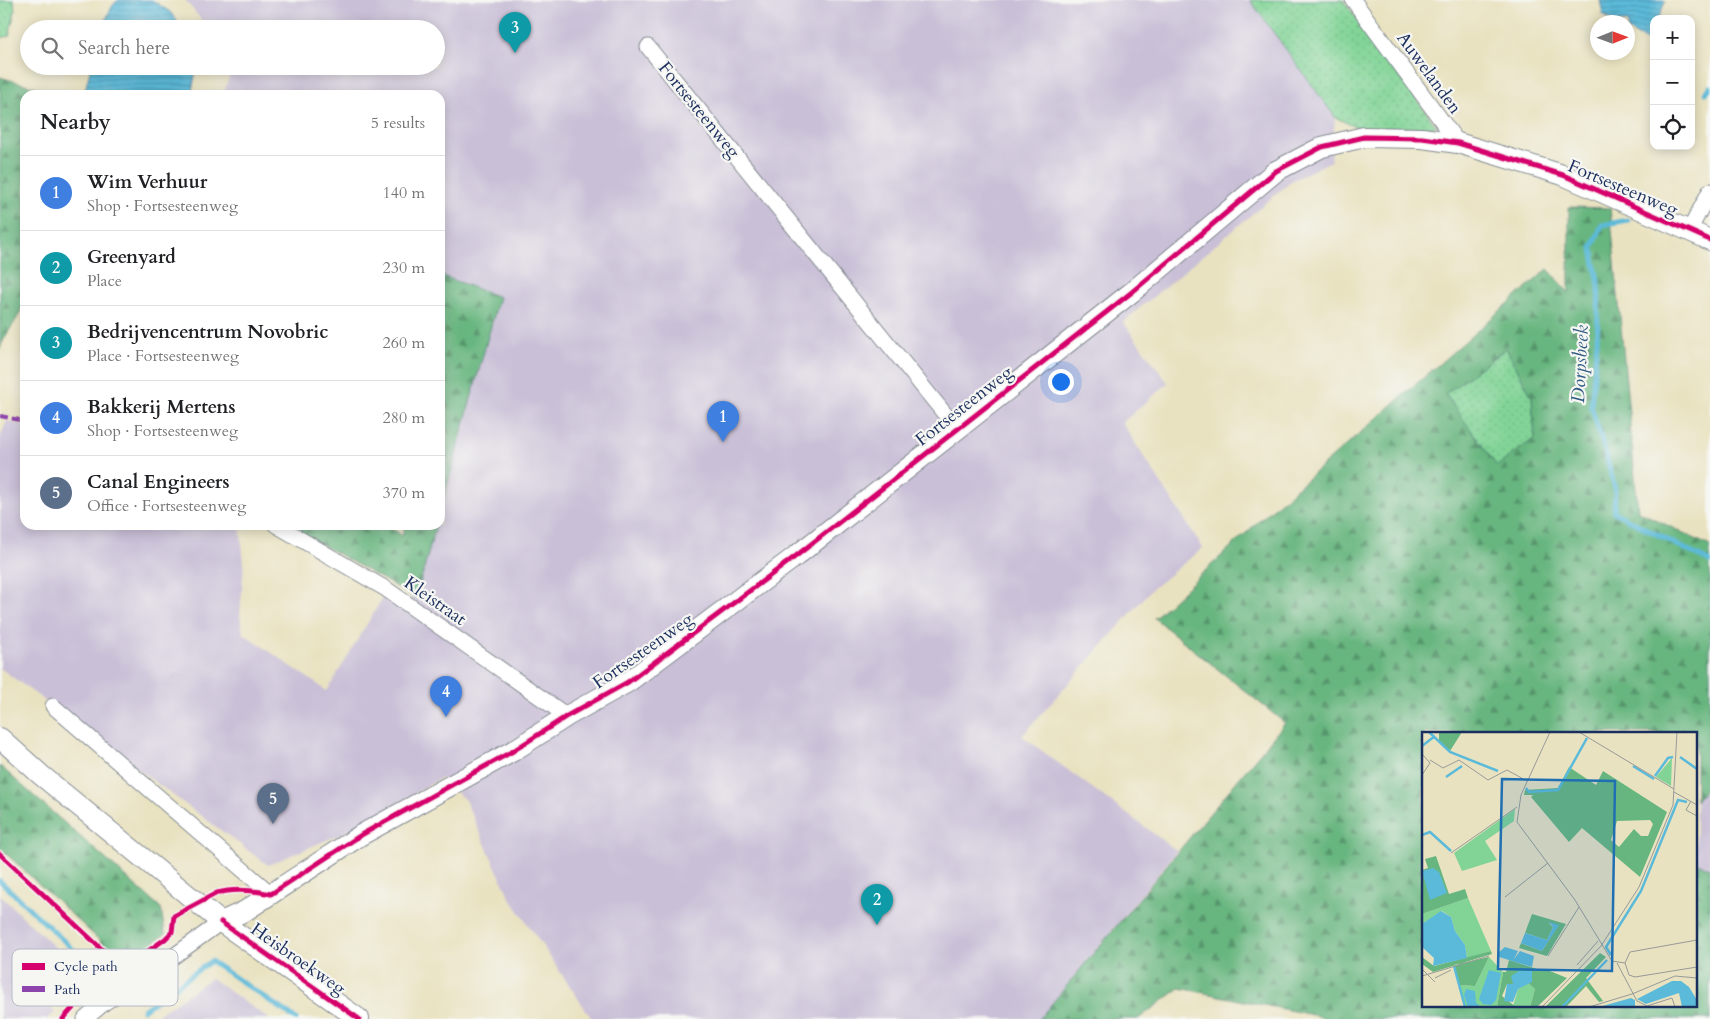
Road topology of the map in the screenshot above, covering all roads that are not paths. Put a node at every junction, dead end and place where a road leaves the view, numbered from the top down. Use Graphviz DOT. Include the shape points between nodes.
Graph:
graph roads {
  1 [pos="1352,0"];
  2 [pos="648,47"];
  3 [pos="1458,143"];
  4 [pos="1710,190"];
  5 [pos="1689,231"];
  6 [pos="1710,240"];
  7 [pos="957,429"];
  8 [pos="284,530"];
  9 [pos="53,706"];
  10 [pos="567,716"];
  11 [pos="0,738"];
  12 [pos="271,894"];
  13 [pos="221,922"];
  14 [pos="178,953"];
  15 [pos="100,1006"];
  16 [pos="85,1019"];
  17 [pos="359,1019"];
  1 -- 3 [label="street, Auwelanden"];
  2 -- 7 [label="street, Fortsesteenweg"];
  3 -- 5 [label="street, Fortsesteenweg" via="1563,175"];
  3 -- 7 [label="street, Fortsesteenweg" via="1422,138 1364,137 1322,147 1276,172 1132,292"];
  4 -- 5 [label="street"];
  5 -- 6 [label="street, Fortsesteenweg"];
  7 -- 10 [label="street, Fortsesteenweg" via="796,556 628,682"];
  8 -- 10 [label="street, Kleistraat" via="386,590"];
  9 -- 12 [label="street"];
  10 -- 12 [label="street, Fortsesteenweg" via="513,751 361,835"];
  11 -- 13 [label="street, Heisbroekweg"];
  12 -- 13 [label="street, Fortsesteenweg"];
  13 -- 14 [label="street"];
  13 -- 17 [label="street, Heisbroekweg"];
  15 -- 16 [label="street"];
}
